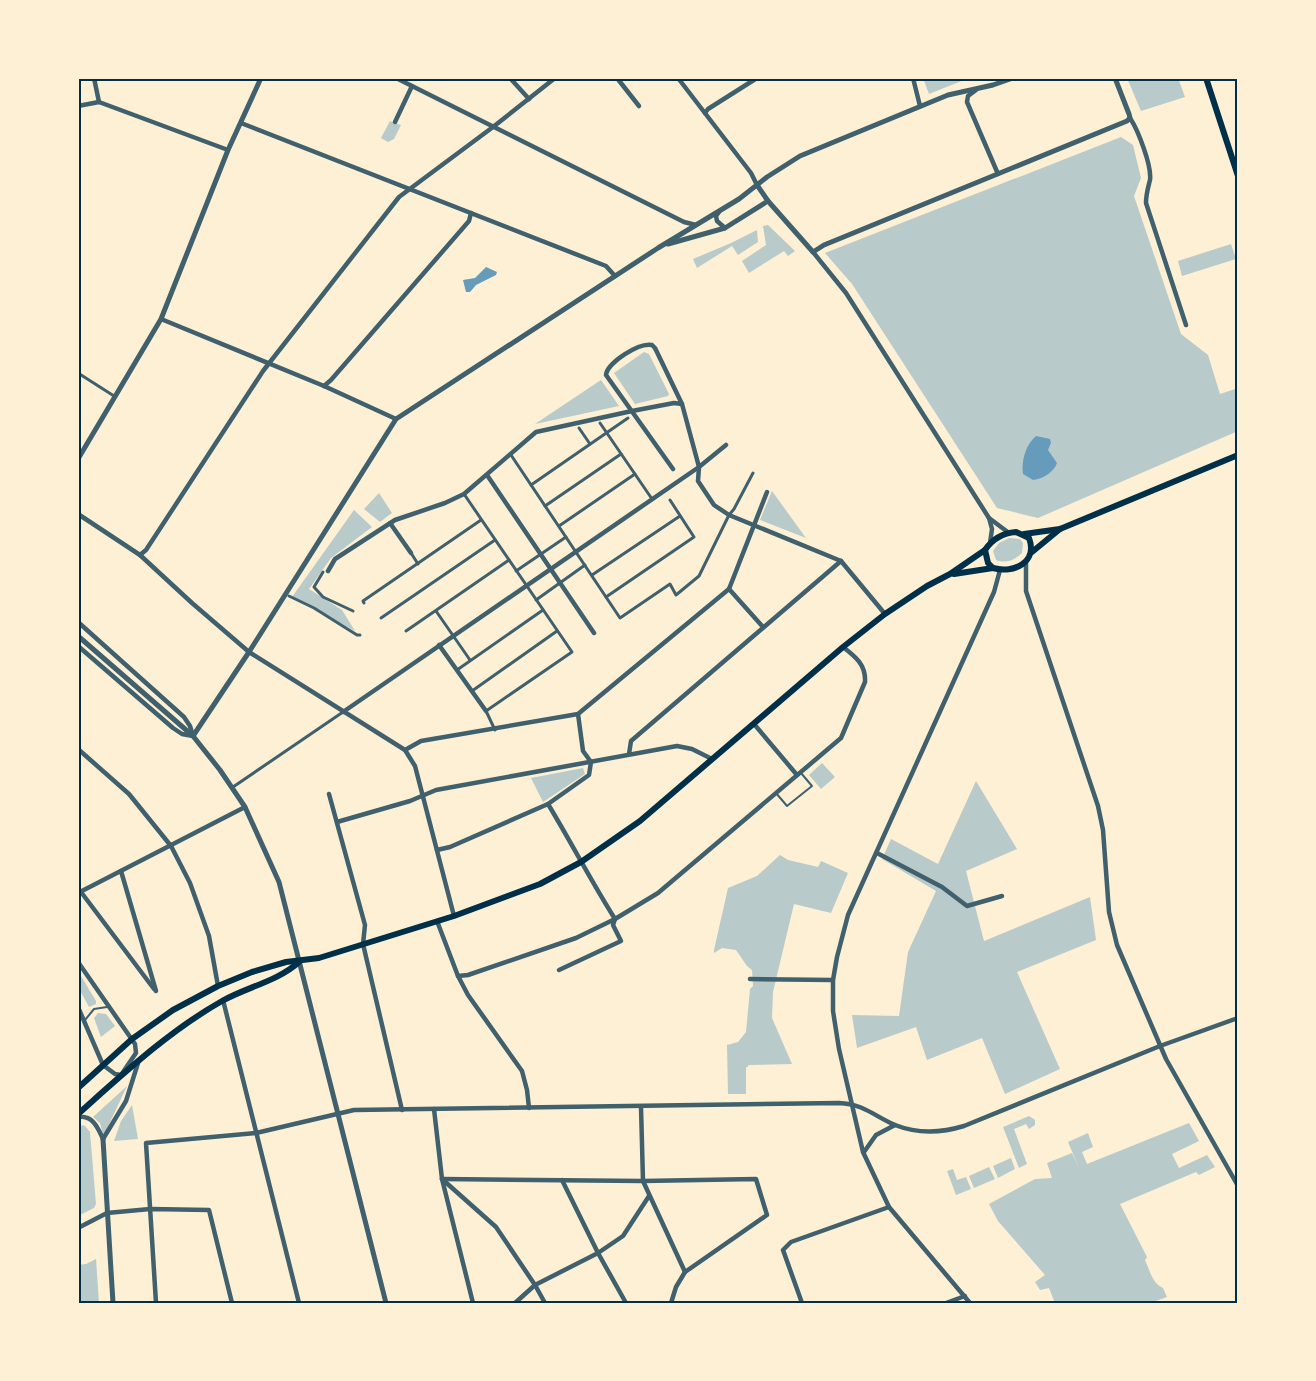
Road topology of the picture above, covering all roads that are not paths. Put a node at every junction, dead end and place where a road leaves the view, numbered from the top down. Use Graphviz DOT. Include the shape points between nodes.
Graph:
graph roads {
  1 [pos="94,78"];
  2 [pos="261,78"];
  3 [pos="396,78"];
  4 [pos="510,78"];
  5 [pos="555,78"];
  6 [pos="617,78"];
  7 [pos="678,78"];
  8 [pos="757,78"];
  9 [pos="913,78"];
  10 [pos="989,78"];
  11 [pos="1013,78"];
  12 [pos="1115,78"];
  13 [pos="1206,78"];
  14 [pos="412,86"];
  15 [pos="993,86"];
  16 [pos="981,88"];
  17 [pos="529,99"];
  18 [pos="99,102"];
  19 [pos="78,106"];
  20 [pos="639,106"];
  21 [pos="920,106"];
  22 [pos="705,113"];
  23 [pos="1130,118"];
  24 [pos="395,122"];
  25 [pos="241,123"];
  26 [pos="494,127"];
  27 [pos="228,150"];
  28 [pos="998,174"];
  29 [pos="1238,176"];
  30 [pos="758,185"];
  31 [pos="408,189"];
  32 [pos="768,201"];
  33 [pos="719,212"];
  34 [pos="471,213"];
  35 [pos="696,225"];
  36 [pos="725,228"];
  37 [pos="658,248"];
  38 [pos="813,252"];
  39 [pos="615,276"];
  40 [pos="161,319"];
  41 [pos="1186,325"];
  42 [pos="269,363"];
  43 [pos="78,373"];
  44 [pos="324,386"];
  45 [pos="116,397"];
  46 [pos="682,404"];
  47 [pos="632,411"];
  48 [pos="628,418"];
  49 [pos="396,419"];
  50 [pos="600,423"];
  51 [pos="579,428"];
  52 [pos="607,433"];
  53 [pos="590,444"];
  54 [pos="726,445"];
  55 [pos="510,453"];
  56 [pos="621,454"];
  57 [pos="1238,455"];
  58 [pos="78,459"];
  59 [pos="699,467"];
  60 [pos="673,469"];
  61 [pos="753,473"];
  62 [pos="635,474"];
  63 [pos="487,475"];
  64 [pos="531,485"];
  65 [pos="767,492"];
  66 [pos="464,494"];
  67 [pos="652,499"];
  68 [pos="670,500"];
  69 [pos="545,506"];
  70 [pos="78,514"];
  71 [pos="729,515"];
  72 [pos="680,516"];
  73 [pos="990,518"];
  74 [pos="482,520"];
  75 [pos="390,523"];
  76 [pos="754,524"];
  77 [pos="559,526"];
  78 [pos="1060,529"];
  79 [pos="1009,533"];
  80 [pos="1024,534"];
  81 [pos="566,537"];
  82 [pos="495,540"];
  83 [pos="990,543"];
  84 [pos="985,550"];
  85 [pos="576,551"];
  86 [pos="1032,552"];
  87 [pos="411,553"];
  88 [pos="541,554"];
  89 [pos="140,555"];
  90 [pos="509,560"];
  91 [pos="841,561"];
  92 [pos="1026,561"];
  93 [pos="418,564"];
  94 [pos="585,565"];
  95 [pos="550,568"];
  96 [pos="996,569"];
  97 [pos="516,571"];
  98 [pos="326,572"];
  99 [pos="950,574"];
  100 [pos="592,575"];
  101 [pos="560,583"];
  102 [pos="526,585"];
  103 [pos="729,589"];
  104 [pos="289,596"];
  105 [pos="606,597"];
  106 [pos="536,600"];
  107 [pos="364,603"];
  108 [pos="543,610"];
  109 [pos="353,611"];
  110 [pos="435,611"];
  111 [pos="885,614"];
  112 [pos="381,618"];
  113 [pos="78,622"];
  114 [pos="763,627"];
  115 [pos="406,631"];
  116 [pos="557,631"];
  117 [pos="594,633"];
  118 [pos="360,635"];
  119 [pos="78,636"];
  120 [pos="453,636"];
  121 [pos="439,645"];
  122 [pos="78,646"];
  123 [pos="843,647"];
  124 [pos="249,652"];
  125 [pos="470,660"];
  126 [pos="457,670"];
  127 [pos="472,691"];
  128 [pos="486,711"];
  129 [pos="343,712"];
  130 [pos="578,714"];
  131 [pos="754,724"];
  132 [pos="495,730"];
  133 [pos="193,736"];
  134 [pos="78,748"];
  135 [pos="405,750"];
  136 [pos="629,754"];
  137 [pos="712,759"];
  138 [pos="591,762"];
  139 [pos="799,774"];
  140 [pos="232,788"];
  141 [pos="776,793"];
  142 [pos="329,794"];
  143 [pos="423,795"];
  144 [pos="548,804"];
  145 [pos="244,807"];
  146 [pos="337,822"];
  147 [pos="171,846"];
  148 [pos="436,850"];
  149 [pos="877,853"];
  150 [pos="581,862"];
  151 [pos="121,871"];
  152 [pos="79,892"];
  153 [pos="1002,896"];
  154 [pos="454,916"];
  155 [pos="615,919"];
  156 [pos="437,921"];
  157 [pos="363,944"];
  158 [pos="78,962"];
  159 [pos="300,962"];
  160 [pos="559,970"];
  161 [pos="458,976"];
  162 [pos="750,980"];
  163 [pos="833,980"];
  164 [pos="218,986"];
  165 [pos="223,1000"];
  166 [pos="78,1007"];
  167 [pos="110,1007"];
  168 [pos="1238,1018"];
  169 [pos="84,1021"];
  170 [pos="132,1038"];
  171 [pos="1160,1046"];
  172 [pos="139,1061"];
  173 [pos="103,1065"];
  174 [pos="121,1075"];
  175 [pos="78,1088"];
  176 [pos="851,1104"];
  177 [pos="641,1107"];
  178 [pos="529,1108"];
  179 [pos="434,1109"];
  180 [pos="402,1110"];
  181 [pos="338,1113"];
  182 [pos="78,1115"];
  183 [pos="895,1125"];
  184 [pos="256,1133"];
  185 [pos="103,1139"];
  186 [pos="863,1152"];
  187 [pos="442,1179"];
  188 [pos="562,1180"];
  189 [pos="643,1181"];
  190 [pos="1238,1186"];
  191 [pos="649,1196"];
  192 [pos="889,1208"];
  193 [pos="150,1209"];
  194 [pos="107,1213"];
  195 [pos="78,1228"];
  196 [pos="598,1253"];
  197 [pos="685,1272"];
  198 [pos="535,1285"];
  199 [pos="964,1296"];
  200 [pos="112,1303"];
  201 [pos="156,1303"];
  202 [pos="232,1303"];
  203 [pos="299,1303"];
  204 [pos="386,1303"];
  205 [pos="473,1303"];
  206 [pos="516,1303"];
  207 [pos="545,1303"];
  208 [pos="626,1303"];
  209 [pos="671,1303"];
  210 [pos="802,1303"];
  211 [pos="946,1303"];
  212 [pos="970,1303"];
  1 -- 18 [label="street"];
  2 -- 25 [label="street"];
  3 -- 14 [label="street"];
  4 -- 17 [label="street"];
  5 -- 17 [label="street"];
  6 -- 20 [label="street"];
  7 -- 22 [label="street"];
  8 -- 22 [label="street"];
  9 -- 21 [label="street"];
  10 -- 15 [label="street"];
  11 -- 15 [label="street"];
  12 -- 23 [label="street"];
  13 -- 29 [label="main road"];
  14 -- 24 [label="street"];
  14 -- 26 [label="street"];
  15 -- 16 [label="street"];
  16 -- 21 [label="street" via="959,91"];
  16 -- 28 [label="street" via="967,102"];
  17 -- 26 [label="street"];
  18 -- 19 [label="street"];
  18 -- 27 [label="street"];
  21 -- 30 [label="street" via="800,156"];
  22 -- 30 [label="street"];
  23 -- 28 [label="street"];
  23 -- 41 [label="street" via="1149,167 1146,203"];
  25 -- 27 [label="street"];
  25 -- 31 [label="street"];
  26 -- 31 [label="street"];
  26 -- 35 [label="street"];
  27 -- 40 [label="street"];
  28 -- 38 [label="street"];
  30 -- 32 [label="street"];
  30 -- 33 [label="street"];
  31 -- 34 [label="street"];
  31 -- 42 [label="street"];
  32 -- 36 [label="street"];
  32 -- 38 [label="street"];
  33 -- 35 [label="street"];
  33 -- 36 [label="street" via="717,221"];
  34 -- 39 [label="street" via="606,266"];
  34 -- 44 [label="street" via="469,221"];
  35 -- 37 [label="street"];
  36 -- 37 [label="street"];
  37 -- 39 [label="street"];
  38 -- 73 [label="street" via="846,292"];
  39 -- 49 [label="street"];
  40 -- 42 [label="street"];
  40 -- 45 [label="street"];
  42 -- 44 [label="street"];
  42 -- 89 [label="street"];
  43 -- 45 [label="street"];
  44 -- 49 [label="street"];
  45 -- 58 [label="street"];
  46 -- 47 [label="street"];
  46 -- 47 [label="street" via="652,345 639,346 609,365 606,372"];
  46 -- 59 [label="street"];
  47 -- 55 [label="street" via="542,430"];
  47 -- 60 [label="street"];
  48 -- 52 [label="street"];
  49 -- 124 [label="street"];
  50 -- 52 [label="street"];
  51 -- 53 [label="street"];
  52 -- 53 [label="street"];
  52 -- 56 [label="street"];
  53 -- 64 [label="street"];
  54 -- 59 [label="street"];
  55 -- 63 [label="street"];
  55 -- 64 [label="street"];
  56 -- 62 [label="street"];
  56 -- 69 [label="street"];
  57 -- 78 [label="main road"];
  59 -- 67 [label="street"];
  59 -- 71 [label="street" via="698,481 714,506"];
  61 -- 71 [label="street"];
  62 -- 67 [label="street"];
  62 -- 77 [label="street"];
  63 -- 66 [label="street"];
  63 -- 88 [label="street"];
  64 -- 69 [label="street"];
  65 -- 76 [label="street"];
  66 -- 74 [label="street"];
  66 -- 75 [label="street"];
  67 -- 85 [label="street"];
  68 -- 72 [label="street"];
  69 -- 77 [label="street"];
  70 -- 89 [label="street"];
  71 -- 76 [label="street"];
  71 -- 105 [label="street" via="699,576 676,595 670,584 620,618"];
  72 -- 100 [label="street"];
  72 -- 105 [label="street" via="694,537"];
  73 -- 79 [label="street"];
  73 -- 83 [label="street"];
  74 -- 82 [label="street"];
  74 -- 93 [label="street"];
  75 -- 87 [label="street"];
  75 -- 98 [label="street" via="335,559"];
  76 -- 91 [label="street"];
  76 -- 103 [label="street"];
  77 -- 81 [label="street"];
  78 -- 80 [label="main road"];
  78 -- 86 [label="main road"];
  79 -- 80 [label="main road"];
  79 -- 83 [label="main road"];
  80 -- 86 [label="main road"];
  81 -- 85 [label="street"];
  81 -- 88 [label="street"];
  82 -- 90 [label="street"];
  82 -- 112 [label="street"];
  83 -- 84 [label="main road"];
  84 -- 96 [label="main road" via="988,563"];
  84 -- 99 [label="main road"];
  85 -- 94 [label="street"];
  85 -- 95 [label="street"];
  86 -- 92 [label="main road"];
  87 -- 93 [label="street"];
  88 -- 95 [label="street"];
  88 -- 97 [label="street"];
  89 -- 124 [label="street"];
  90 -- 97 [label="street"];
  90 -- 110 [label="street"];
  91 -- 111 [label="street"];
  91 -- 114 [label="street"];
  92 -- 96 [label="main road" via="1019,566"];
  92 -- 171 [label="street" via="1026,591 1098,806 1113,932"];
  93 -- 107 [label="street"];
  94 -- 100 [label="street"];
  94 -- 101 [label="street"];
  95 -- 101 [label="street"];
  95 -- 102 [label="street"];
  96 -- 99 [label="main road"];
  96 -- 149 [label="street" via="994,592"];
  97 -- 102 [label="street"];
  98 -- 109 [label="street" via="314,586 319,594"];
  99 -- 111 [label="main road"];
  100 -- 105 [label="street"];
  101 -- 106 [label="street"];
  101 -- 117 [label="street"];
  102 -- 106 [label="street"];
  102 -- 120 [label="street"];
  103 -- 114 [label="street"];
  103 -- 130 [label="street"];
  104 -- 118 [label="street"];
  106 -- 108 [label="street"];
  108 -- 116 [label="street"];
  108 -- 125 [label="street"];
  110 -- 115 [label="street"];
  110 -- 120 [label="street"];
  111 -- 123 [label="main road"];
  113 -- 133 [label="street" via="184,717"];
  114 -- 136 [label="street" via="631,741"];
  116 -- 127 [label="street"];
  116 -- 128 [label="street" via="572,652"];
  119 -- 133 [label="street"];
  120 -- 121 [label="street"];
  120 -- 125 [label="street"];
  121 -- 126 [label="street"];
  121 -- 129 [label="street"];
  122 -- 133 [label="street" via="173,728"];
  123 -- 131 [label="main road"];
  123 -- 139 [label="street" via="858,659 866,672 865,682 841,738"];
  124 -- 129 [label="street"];
  124 -- 133 [label="street"];
  125 -- 126 [label="street"];
  126 -- 127 [label="street"];
  127 -- 128 [label="street"];
  128 -- 132 [label="street"];
  129 -- 135 [label="street"];
  129 -- 140 [label="street"];
  130 -- 132 [label="street"];
  130 -- 138 [label="street" via="583,751"];
  131 -- 137 [label="main road"];
  131 -- 139 [label="street"];
  132 -- 135 [label="street" via="421,741"];
  133 -- 140 [label="street"];
  134 -- 147 [label="street" via="129,794"];
  135 -- 143 [label="street" via="415,766"];
  136 -- 137 [label="street" via="677,746"];
  136 -- 138 [label="street"];
  137 -- 150 [label="main road" via="640,821"];
  138 -- 143 [label="street"];
  138 -- 144 [label="street" via="589,775"];
  139 -- 141 [label="street"];
  139 -- 141 [label="lane" via="812,786 787,806"];
  140 -- 145 [label="street"];
  141 -- 155 [label="street" via="658,893"];
  142 -- 146 [label="street"];
  143 -- 146 [label="street"];
  143 -- 148 [label="street"];
  144 -- 148 [label="street"];
  144 -- 150 [label="street"];
  145 -- 147 [label="street"];
  145 -- 159 [label="street" via="279,882"];
  146 -- 157 [label="street" via="364,925"];
  147 -- 151 [label="street"];
  147 -- 164 [label="street" via="190,883 209,936"];
  148 -- 154 [label="street"];
  149 -- 153 [label="street" via="942,886 968,906"];
  149 -- 163 [label="street" via="848,915"];
  150 -- 154 [label="main road" via="540,884"];
  150 -- 155 [label="street"];
  151 -- 152 [label="street"];
  151 -- 152 [label="street" via="156,991"];
  154 -- 156 [label="main road"];
  155 -- 160 [label="street" via="613,925 621,940"];
  155 -- 161 [label="street" via="576,938"];
  156 -- 157 [label="main road"];
  156 -- 161 [label="street"];
  157 -- 159 [label="main road"];
  157 -- 180 [label="street"];
  158 -- 167 [label="street"];
  159 -- 164 [label="main road" via="286,962"];
  159 -- 165 [label="main road" via="289,971"];
  159 -- 181 [label="street"];
  161 -- 178 [label="street" via="476,1010 522,1071"];
  162 -- 163 [label="street"];
  163 -- 176 [label="street" via="835,1025"];
  164 -- 170 [label="main road"];
  165 -- 172 [label="main road"];
  165 -- 184 [label="street"];
  166 -- 169 [label="street"];
  167 -- 169 [label="lane" via="94,1009"];
  167 -- 170 [label="street"];
  168 -- 171 [label="street"];
  169 -- 173 [label="street"];
  170 -- 173 [label="main road"];
  170 -- 174 [label="street" via="136,1053"];
  171 -- 183 [label="street" via="948,1131 924,1132"];
  171 -- 190 [label="street"];
  172 -- 174 [label="main road"];
  172 -- 185 [label="street" via="126,1101"];
  173 -- 174 [label="street"];
  173 -- 175 [label="main road"];
  174 -- 182 [label="main road"];
  176 -- 177 [label="street"];
  176 -- 183 [label="street"];
  176 -- 186 [label="street"];
  177 -- 178 [label="street"];
  177 -- 189 [label="street"];
  178 -- 179 [label="street"];
  179 -- 180 [label="street"];
  179 -- 187 [label="street"];
  180 -- 181 [label="street"];
  181 -- 184 [label="street"];
  181 -- 204 [label="street"];
  182 -- 185 [label="street" via="93,1121"];
  183 -- 186 [label="street" via="876,1135"];
  184 -- 193 [label="street" via="146,1143"];
  184 -- 203 [label="street"];
  185 -- 194 [label="street"];
  186 -- 192 [label="street"];
  187 -- 188 [label="street"];
  187 -- 198 [label="street" via="496,1227"];
  187 -- 205 [label="street"];
  188 -- 189 [label="street"];
  188 -- 196 [label="street"];
  189 -- 191 [label="street"];
  189 -- 197 [label="street" via="756,1179 767,1215"];
  191 -- 196 [label="street" via="623,1236"];
  191 -- 197 [label="street"];
  192 -- 199 [label="street"];
  192 -- 210 [label="street" via="791,1242 783,1251"];
  193 -- 194 [label="street"];
  193 -- 201 [label="street"];
  193 -- 202 [label="street" via="209,1210"];
  194 -- 195 [label="street"];
  194 -- 200 [label="street"];
  196 -- 198 [label="street"];
  196 -- 208 [label="street"];
  197 -- 209 [label="street"];
  198 -- 206 [label="street"];
  198 -- 207 [label="street"];
  199 -- 211 [label="street"];
  199 -- 212 [label="street"];
}
